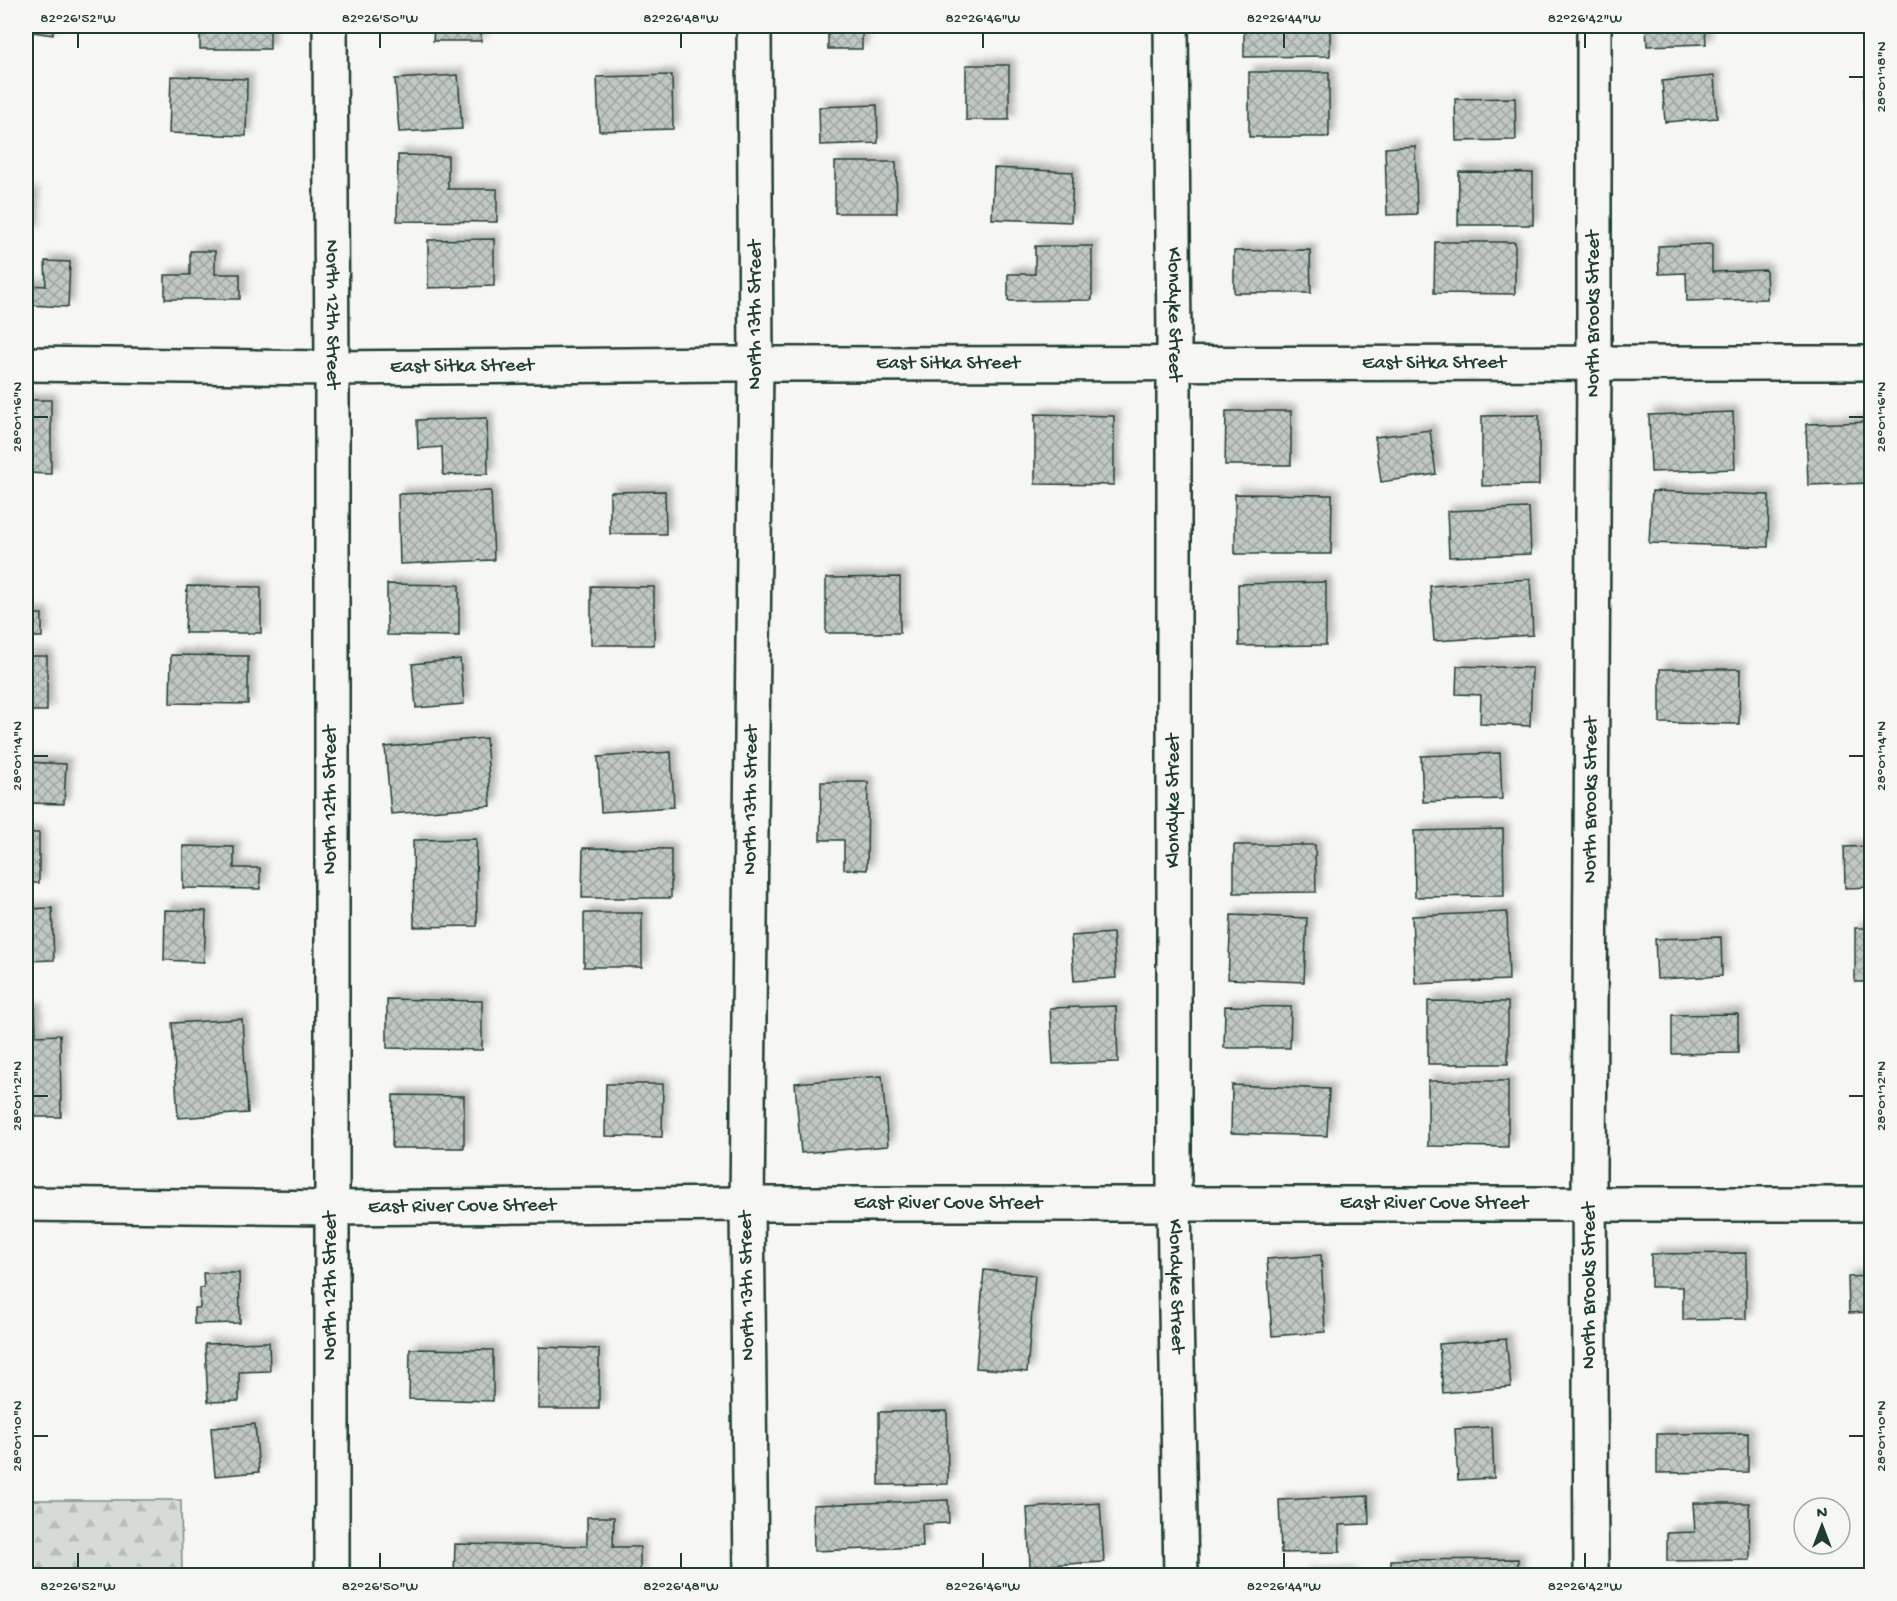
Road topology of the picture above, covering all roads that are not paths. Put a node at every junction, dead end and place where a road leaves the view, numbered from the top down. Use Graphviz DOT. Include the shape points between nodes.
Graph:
graph roads {
  1 [pos="330,26"];
  2 [pos="754,26"];
  3 [pos="1171,26"];
  4 [pos="1593,26"];
  5 [pos="1174,363"];
  6 [pos="1594,363"];
  7 [pos="1872,363"];
  8 [pos="26,364"];
  9 [pos="756,364"];
  10 [pos="332,368"];
  11 [pos="1872,1203"];
  12 [pos="26,1204"];
  13 [pos="747,1204"];
  14 [pos="1589,1204"];
  15 [pos="1174,1205"];
  16 [pos="331,1208"];
  17 [pos="332,1575"];
  18 [pos="751,1575"];
  19 [pos="1180,1575"];
  20 [pos="1591,1575"];
  1 -- 10 [label="street, North 12th Street"];
  2 -- 9 [label="street, North 13th Street"];
  3 -- 5 [label="street, Klondyke Street"];
  4 -- 6 [label="street, North Brooks Street"];
  5 -- 6 [label="street, East Sitka Street"];
  5 -- 9 [label="street, East Sitka Street"];
  5 -- 15 [label="street, Klondyke Street"];
  6 -- 7 [label="street, East Sitka Street"];
  6 -- 14 [label="street, North Brooks Street"];
  8 -- 10 [label="street, East Sitka Street"];
  9 -- 10 [label="street, East Sitka Street"];
  9 -- 13 [label="street, North 13th Street"];
  10 -- 16 [label="street, North 12th Street"];
  11 -- 14 [label="street, East River Cove Street"];
  12 -- 16 [label="street, East River Cove Street"];
  13 -- 15 [label="street, East River Cove Street"];
  13 -- 16 [label="street, East River Cove Street"];
  13 -- 18 [label="street, North 13th Street"];
  14 -- 15 [label="street, East River Cove Street"];
  14 -- 20 [label="street, North Brooks Street"];
  15 -- 19 [label="street, Klondyke Street"];
  16 -- 17 [label="street, North 12th Street"];
}
